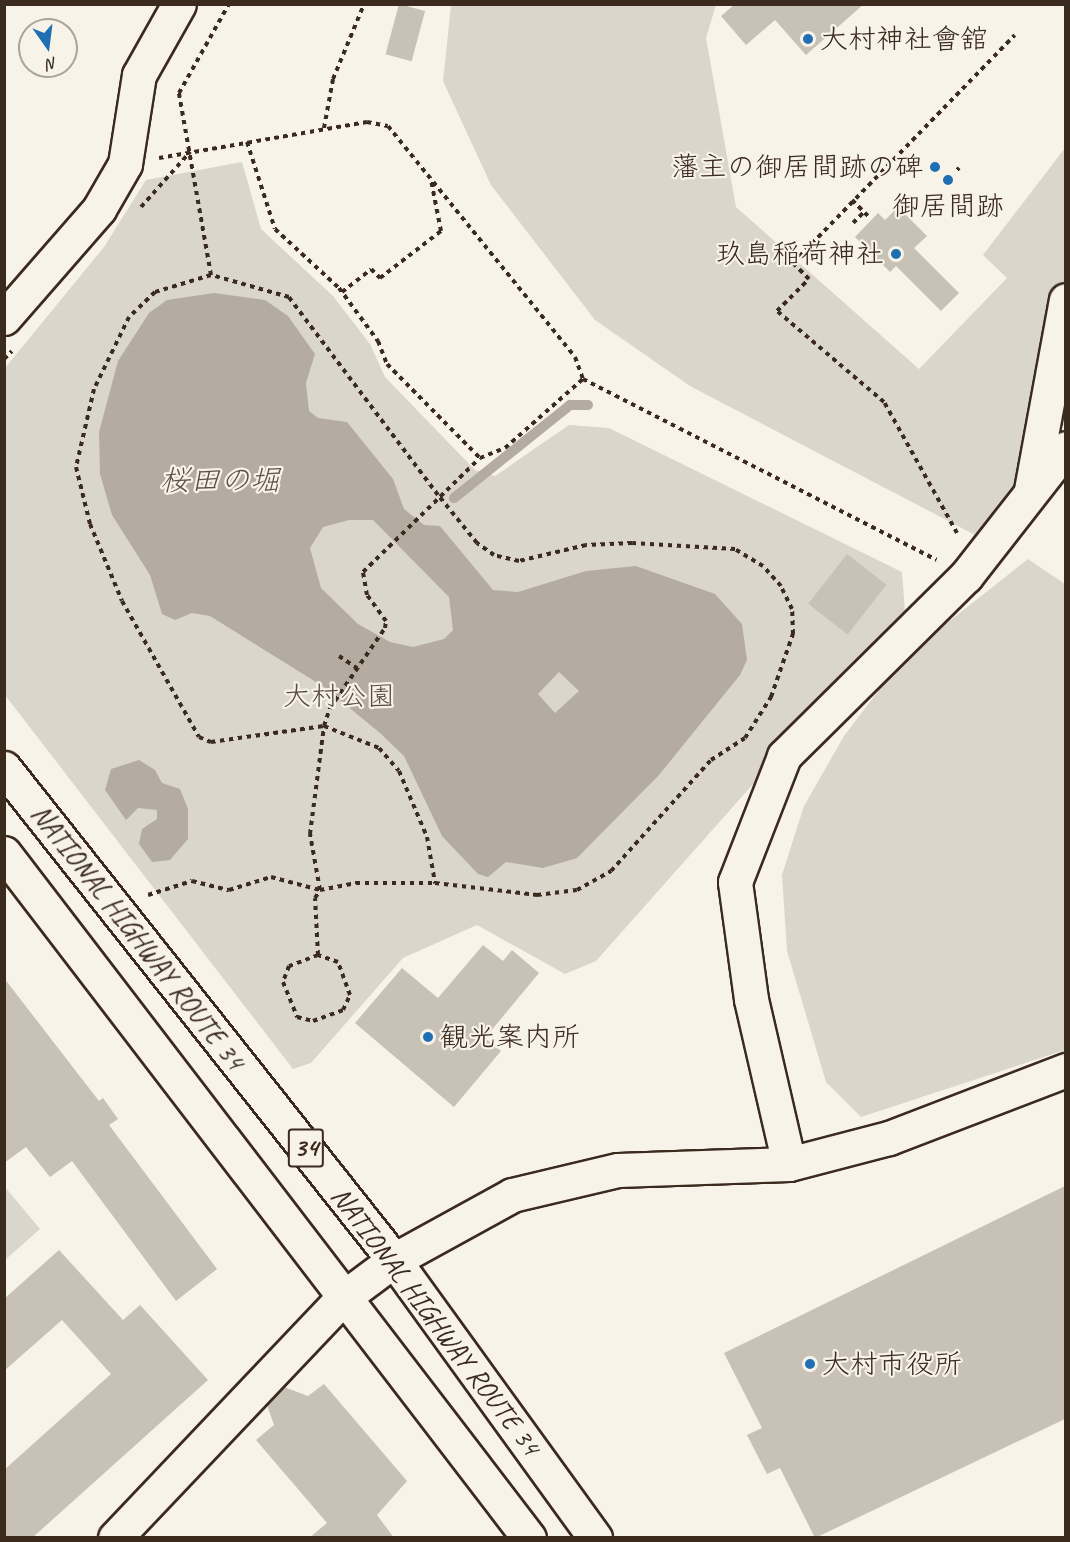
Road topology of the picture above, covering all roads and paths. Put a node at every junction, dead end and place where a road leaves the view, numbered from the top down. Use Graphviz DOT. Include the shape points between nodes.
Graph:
graph roads {
  1 [pos="179,4"];
  2 [pos="229,4"];
  3 [pos="364,4"];
  4 [pos="1015,35"];
  5 [pos="324,128"];
  6 [pos="247,142"];
  7 [pos="191,152"];
  8 [pos="124,164"];
  9 [pos="430,178"];
  10 [pos="852,200"];
  11 [pos="864,212"];
  12 [pos="870,218"];
  13 [pos="852,223"];
  14 [pos="211,275"];
  15 [pos="342,292"];
  16 [pos="1065,300"];
  17 [pos="4,318"];
  18 [pos="583,379"];
  19 [pos="1065,448"];
  20 [pos="480,458"];
  21 [pos="1031,492"];
  22 [pos="438,495"];
  23 [pos="970,570"];
  24 [pos="339,656"];
  25 [pos="357,668"];
  26 [pos="324,726"];
  27 [pos="4,768"];
  28 [pos="4,853"];
  29 [pos="435,883"];
  30 [pos="320,890"];
  31 [pos="114,906"];
  32 [pos="318,955"];
  33 [pos="1065,1070"];
  34 [pos="789,1164"];
  35 [pos="394,1260"];
  36 [pos="343,1298"];
  37 [pos="116,1538"];
  38 [pos="530,1538"];
  39 [pos="595,1538"];
  1 -- 8 [label="main road" via="139,75"];
  2 -- 7 [label="path" via="179,93"];
  3 -- 5 [label="path" via="333,79"];
  4 -- 10 [label="path"];
  5 -- 6 [label="path"];
  5 -- 9 [label="path" via="367,122 388,126"];
  6 -- 7 [label="path"];
  6 -- 15 [label="path" via="275,229"];
  7 -- 8 [label="path"];
  7 -- 14 [label="path"];
  8 -- 17 [label="main road" via="99,210"];
  9 -- 15 [label="path" via="441,231 380,278 371,269"];
  9 -- 18 [label="path" via="575,357"];
  10 -- 11 [label="path"];
  10 -- 23 [label="path" via="793,263 809,279 777,310 884,402"];
  11 -- 12 [label="path"];
  11 -- 13 [label="path"];
  14 -- 22 [label="path" via="290,297"];
  14 -- 26 [label="path" via="154,292 129,317 94,389 76,467 90,524 122,601 199,736 211,742"];
  15 -- 20 [label="path" via="378,341 387,364"];
  16 -- 21 [label="main road"];
  18 -- 20 [label="path" via="505,448"];
  18 -- 23 [label="path"];
  19 -- 21 [label="main road"];
  20 -- 22 [label="path"];
  21 -- 23 [label="main road"];
  22 -- 25 [label="path" via="363,572 367,595 386,621"];
  22 -- 29 [label="path" via="477,543 519,561 586,544 735,549 763,566 781,586 792,609 793,634 771,697 745,738 711,760 611,871 553,896"];
  23 -- 34 [label="main road" via="784,756 735,882 751,999"];
  24 -- 25 [label="path"];
  25 -- 26 [label="path" via="330,708"];
  26 -- 29 [label="path" via="379,748 399,771 427,837"];
  26 -- 30 [label="path" via="310,834"];
  27 -- 31 [label="main road, NATIONAL HIGHWAY ROUTE 34 / 34"];
  28 -- 36 [label="main road, NATIONAL HIGHWAY ROUTE 34 / 34"];
  29 -- 30 [label="path" via="356,883"];
  30 -- 31 [label="path" via="271,877 229,890 192,881"];
  30 -- 32 [label="path" via="315,898"];
  31 -- 35 [label="main road, NATIONAL HIGHWAY ROUTE 34 / 34"];
  32 -- 32 [label="path" via="338,962 350,995 343,1010 313,1021 297,1017 283,982 289,966"];
  33 -- 34 [label="main road" via="889,1138"];
  34 -- 35 [label="main road" via="618,1170 512,1195"];
  35 -- 36 [label="main road"];
  35 -- 39 [label="main road, NATIONAL HIGHWAY ROUTE 34 / 34"];
  36 -- 37 [label="main road"];
  36 -- 38 [label="main road, NATIONAL HIGHWAY ROUTE 34 / 34"];
}
